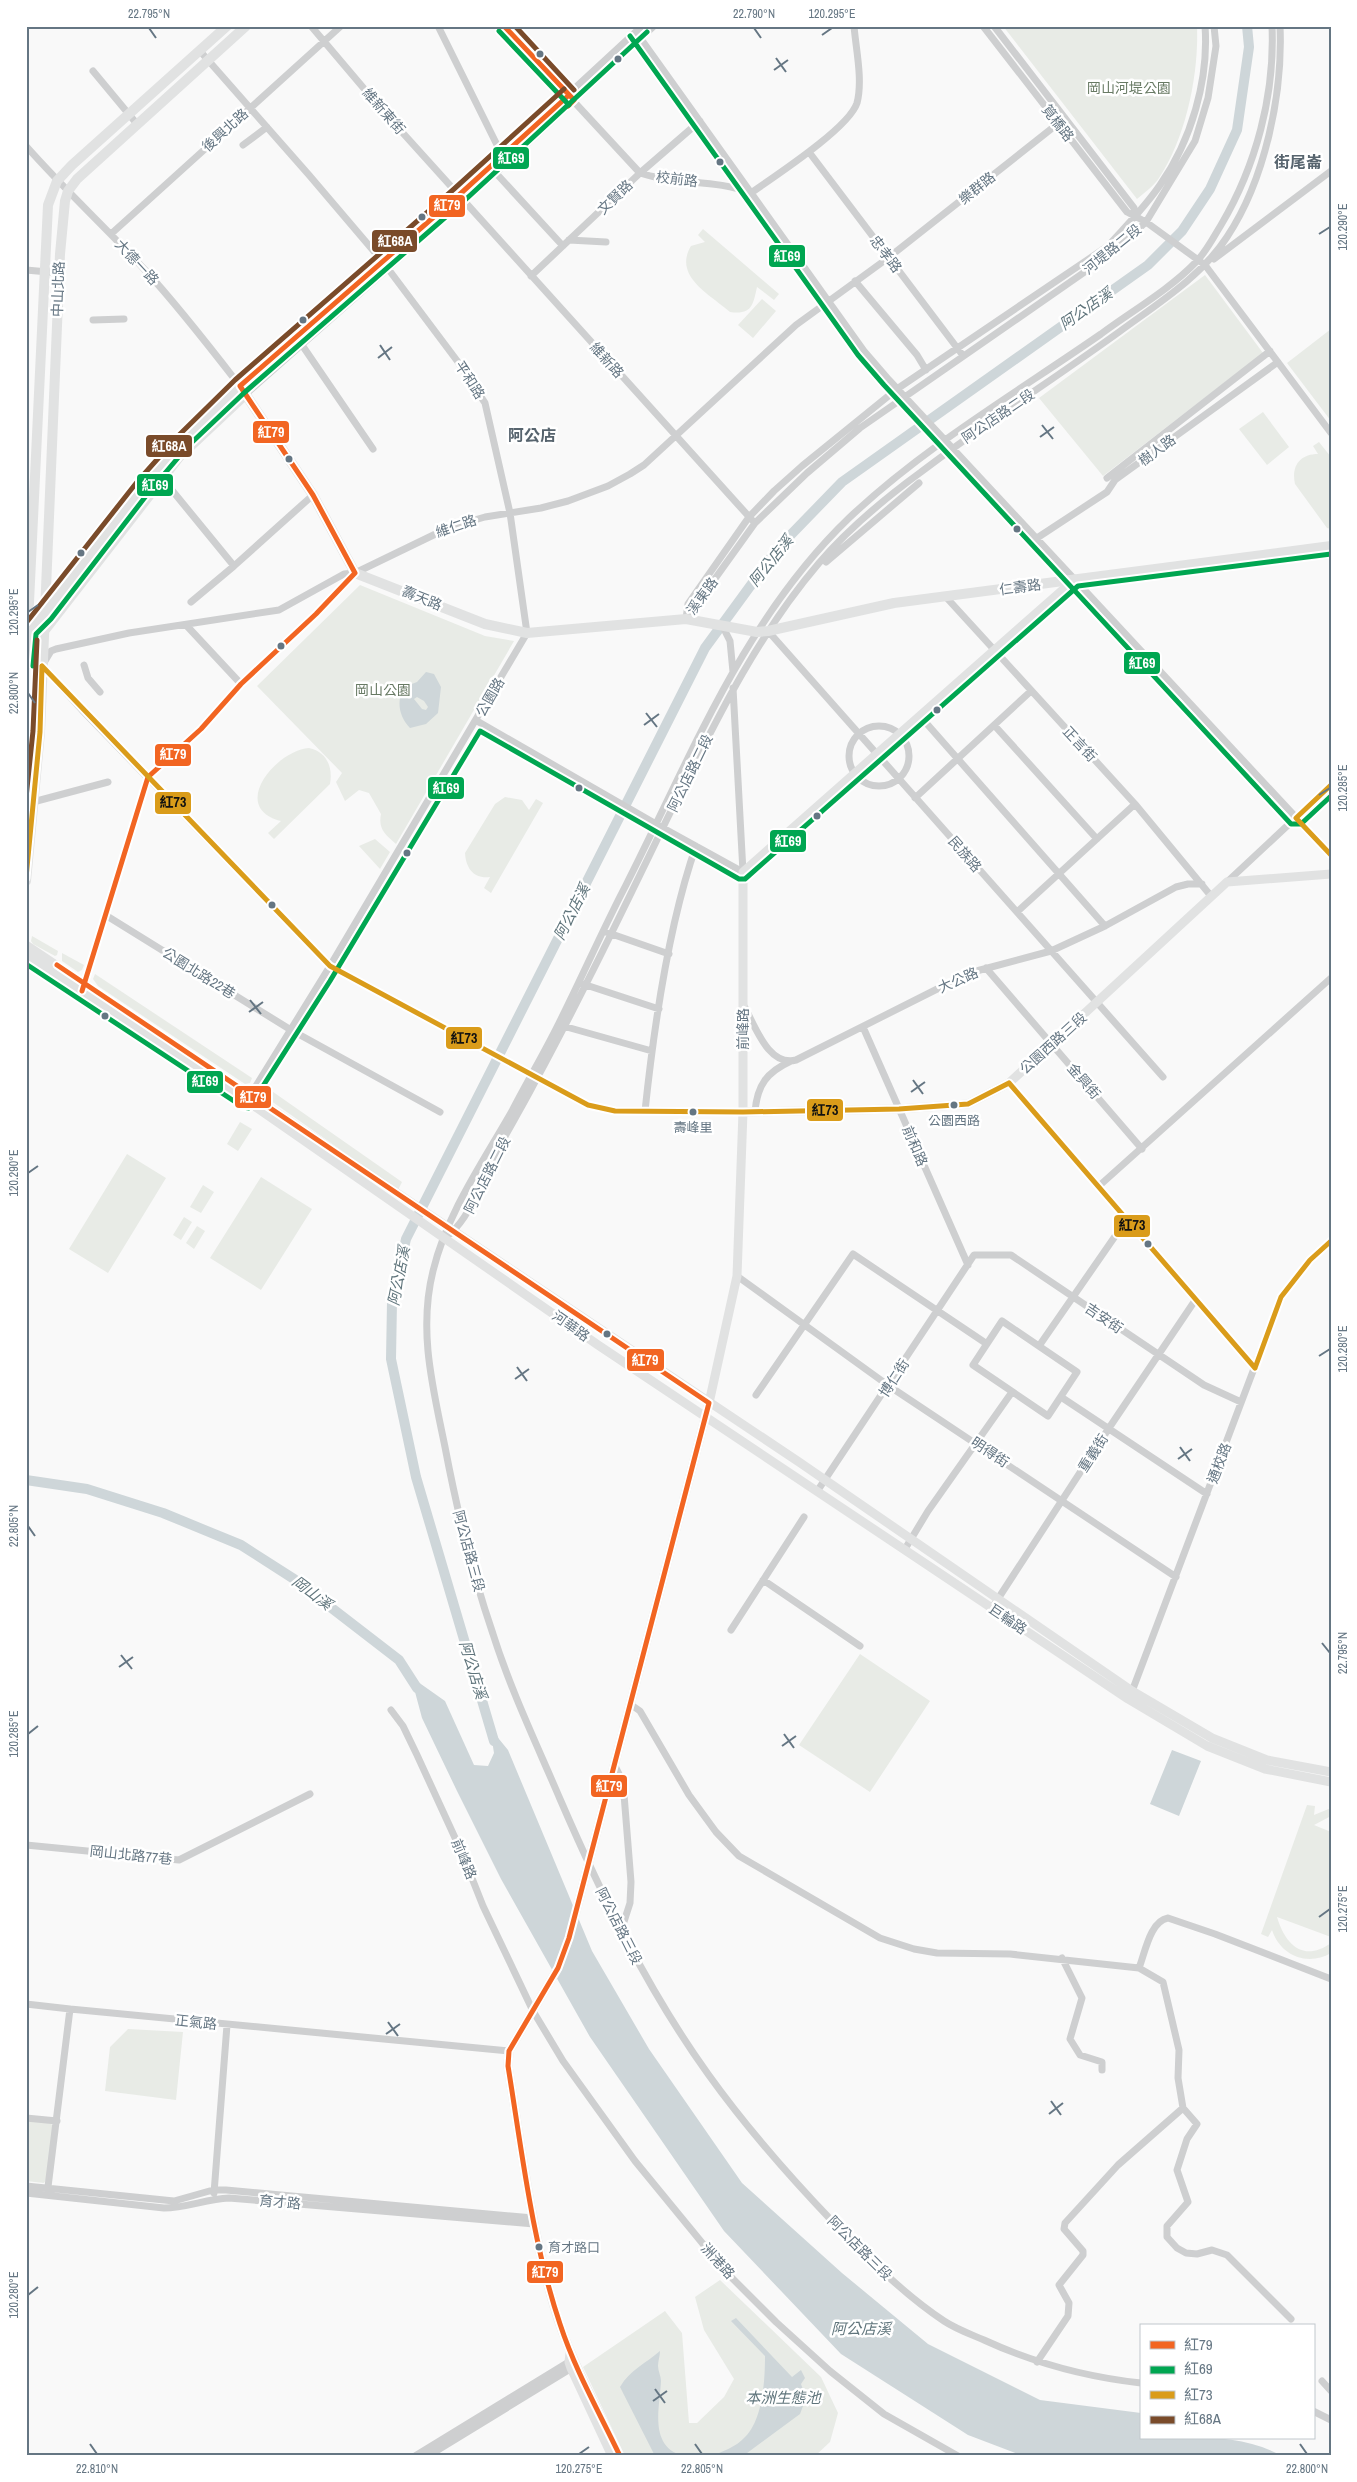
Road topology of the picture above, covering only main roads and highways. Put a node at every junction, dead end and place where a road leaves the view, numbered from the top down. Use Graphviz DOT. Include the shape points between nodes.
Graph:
graph roads {
  1 [pos="227,26"];
  2 [pos="246,26"];
  3 [pos="243,390"];
  4 [pos="1331,546"];
  5 [pos="45,614"];
  6 [pos="722,625"];
  7 [pos="45,630"];
  8 [pos="29,631"];
  9 [pos="28,647"];
  10 [pos="26,661"];
  11 [pos="26,665"];
  12 [pos="42,666"];
  13 [pos="26,880"];
  1 -- 8 [label="main road, 中山北路" via="72,165 57,181 48,204"];
  2 -- 5 [label="main road, 中山北路" via="68,191 60,273"];
  3 -- 5 [label="main road" via="176,449"];
  3 -- 6 [label="main road, 壽天路" via="313,495 355,573 485,624 527,633 686,619"];
  3 -- 7 [label="main road" via="180,456"];
  4 -- 6 [label="main road, 仁壽路" via="894,603 768,631"];
  5 -- 7 [label="main road, 中山北路"];
  5 -- 8 [label="main road"];
  7 -- 9 [label="main road"];
  7 -- 12 [label="main road, 中山北路"];
  8 -- 9 [label="main road, 中山北路"];
  9 -- 10 [label="main road, 中山北路"];
  10 -- 11 [label="main road, 中山北路"];
  10 -- 12 [label="main road"];
  12 -- 13 [label="main road, 中山北路" via="40,732"];
}
